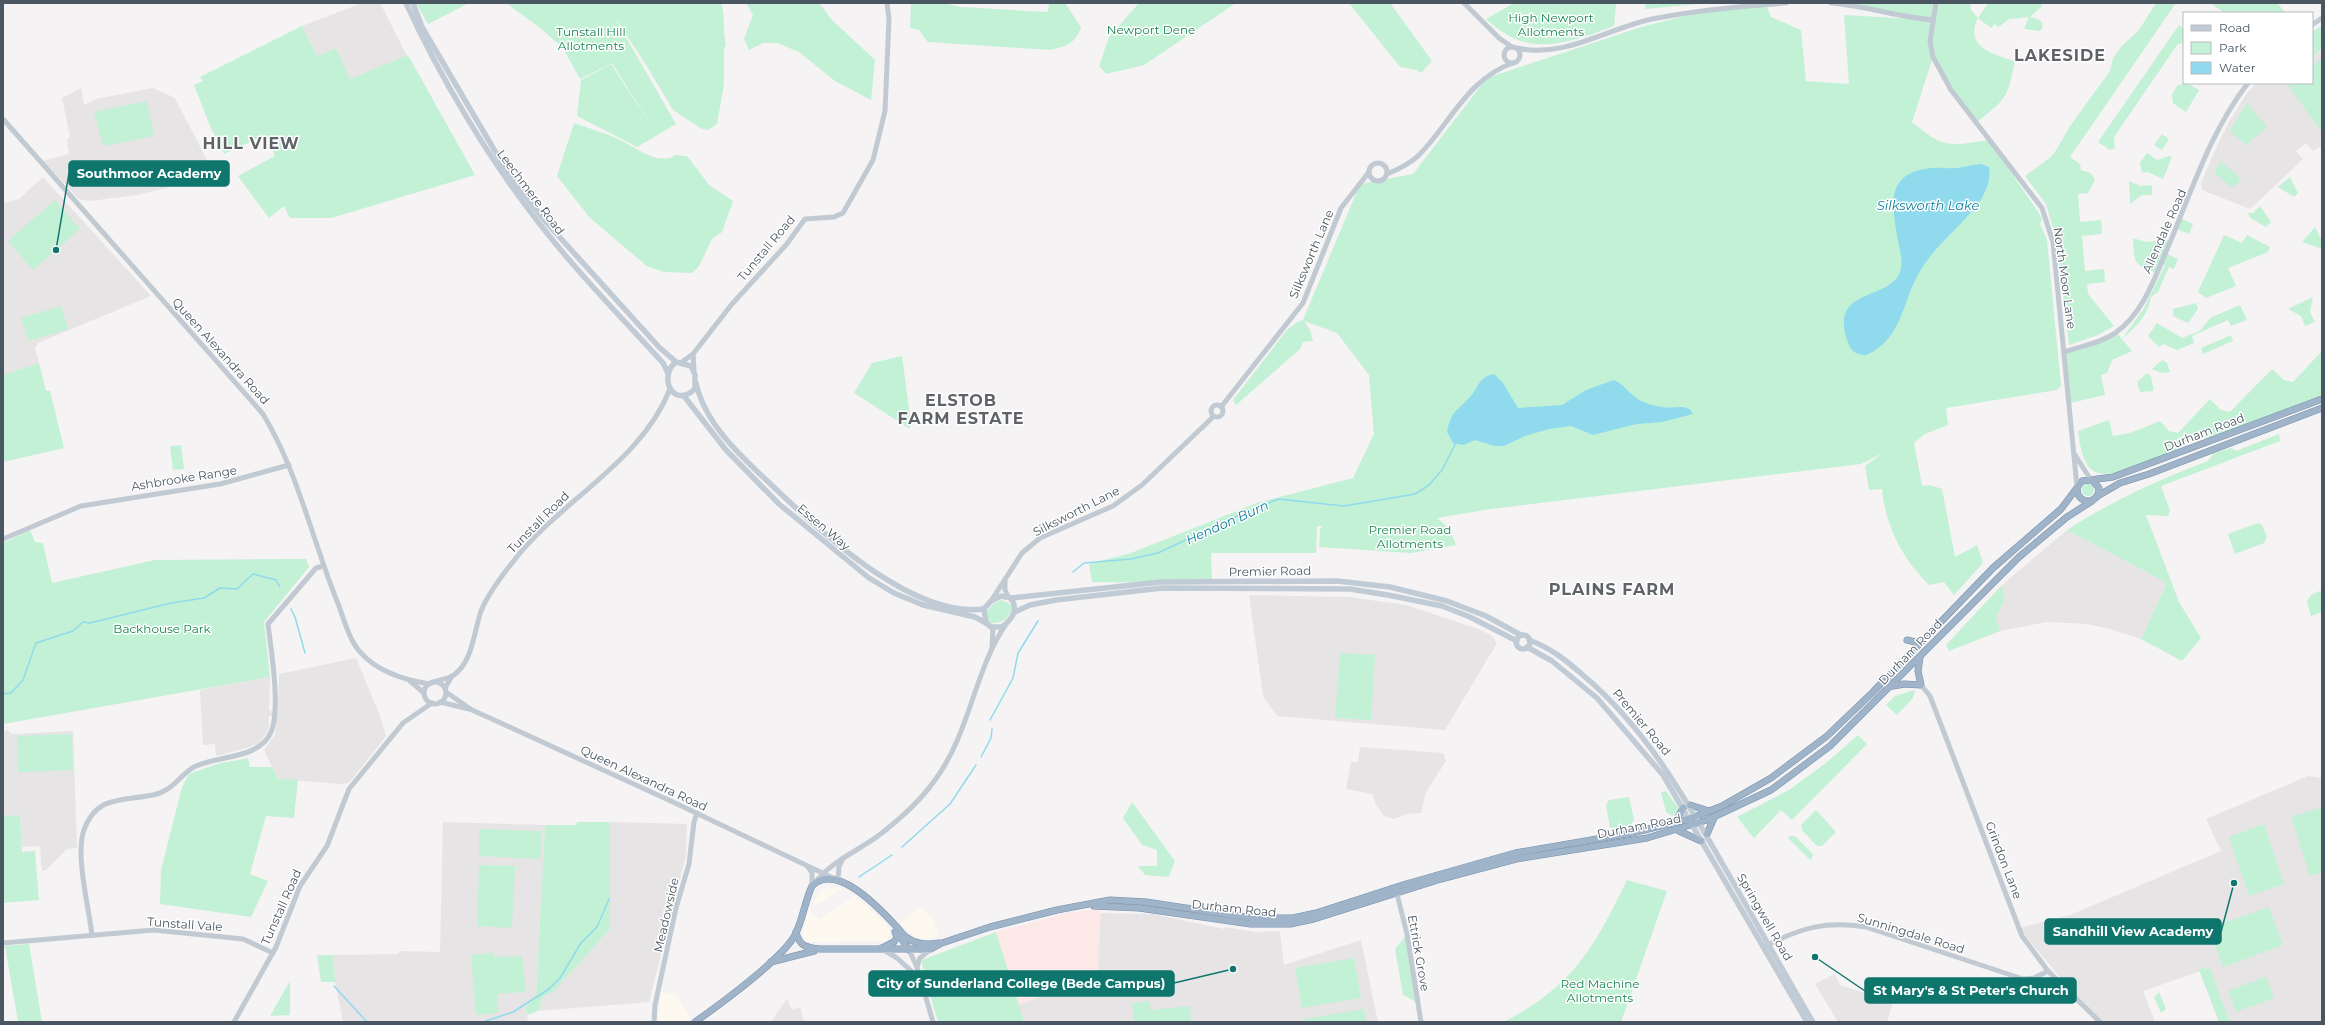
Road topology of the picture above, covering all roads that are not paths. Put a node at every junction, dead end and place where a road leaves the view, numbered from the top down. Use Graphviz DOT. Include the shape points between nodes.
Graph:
graph roads {
  1 [pos="406,3"];
  2 [pos="413,3"];
  3 [pos="887,3"];
  4 [pos="1464,3"];
  5 [pos="1786,3"];
  6 [pos="1831,3"];
  7 [pos="1936,3"];
  8 [pos="2322,18"];
  9 [pos="1933,20"];
  10 [pos="2313,24"];
  11 [pos="1499,38"];
  12 [pos="1514,47"];
  13 [pos="1535,50"];
  14 [pos="1504,54"];
  15 [pos="1520,57"];
  16 [pos="1513,63"];
  17 [pos="1496,71"];
  18 [pos="2247,84"];
  19 [pos="466,109"];
  20 [pos="3,120"];
  21 [pos="1385,166"];
  22 [pos="1398,168"];
  23 [pos="1369,172"];
  24 [pos="1387,174"];
  25 [pos="507,176"];
  26 [pos="1373,180"];
  27 [pos="1360,184"];
  28 [pos="622,306"];
  29 [pos="615,312"];
  30 [pos="2064,352"];
  31 [pos="693,354"];
  32 [pos="679,362"];
  33 [pos="694,370"];
  34 [pos="668,373"];
  35 [pos="696,383"];
  36 [pos="670,389"];
  37 [pos="681,396"];
  38 [pos="2322,399"];
  39 [pos="666,400"];
  40 [pos="1221,407"];
  41 [pos="2322,408"];
  42 [pos="1213,417"];
  43 [pos="2075,455"];
  44 [pos="289,466"];
  45 [pos="2092,480"];
  46 [pos="2077,488"];
  47 [pos="2094,499"];
  48 [pos="3,539"];
  49 [pos="324,566"];
  50 [pos="1004,579"];
  51 [pos="1009,597"];
  52 [pos="991,601"];
  53 [pos="984,609"];
  54 [pos="1014,612"];
  55 [pos="1008,622"];
  56 [pos="986,623"];
  57 [pos="993,627"];
  58 [pos="1521,635"];
  59 [pos="1924,639"];
  60 [pos="1529,640"];
  61 [pos="1907,640"];
  62 [pos="1517,641"];
  63 [pos="1527,647"];
  64 [pos="992,651"];
  65 [pos="1921,656"];
  66 [pos="452,676"];
  67 [pos="409,680"];
  68 [pos="430,683"];
  69 [pos="1921,685"];
  70 [pos="1891,687"];
  71 [pos="445,690"];
  72 [pos="425,695"];
  73 [pos="440,702"];
  74 [pos="432,703"];
  75 [pos="421,709"];
  76 [pos="472,710"];
  77 [pos="1690,805"];
  78 [pos="1683,808"];
  79 [pos="1710,811"];
  80 [pos="697,813"];
  81 [pos="1696,816"];
  82 [pos="1714,818"];
  83 [pos="1689,819"];
  84 [pos="1700,823"];
  85 [pos="1674,824"];
  86 [pos="1693,826"];
  87 [pos="1678,831"];
  88 [pos="1707,834"];
  89 [pos="1606,838"];
  90 [pos="1701,840"];
  91 [pos="1607,845"];
  92 [pos="843,858"];
  93 [pos="807,866"];
  94 [pos="824,872"];
  95 [pos="836,880"];
  96 [pos="813,885"];
  97 [pos="1396,890"];
  98 [pos="889,919"];
  99 [pos="894,928"];
  100 [pos="796,932"];
  101 [pos="92,935"];
  102 [pos="3,943"];
  103 [pos="942,943"];
  104 [pos="1766,946"];
  105 [pos="820,949"];
  106 [pos="880,949"];
  107 [pos="931,949"];
  108 [pos="909,950"];
  109 [pos="273,953"];
  110 [pos="770,963"];
  111 [pos="917,968"];
  112 [pos="2048,971"];
  113 [pos="921,981"];
  114 [pos="234,1022"];
  115 [pos="654,1022"];
  116 [pos="695,1022"];
  117 [pos="933,1022"];
  118 [pos="1421,1022"];
  119 [pos="1807,1022"];
  120 [pos="1813,1022"];
  121 [pos="2100,1022"];
  1 -- 19 [label="main road, Leechmere Road"];
  2 -- 19 [label="main road, Leechmere Road" via="422,27"];
  3 -- 31 [label="street, Tunstall Road" via="885,111 874,155 855,193 843,214 805,219"];
  4 -- 11 [label="street"];
  5 -- 13 [label="street" via="1724,8 1653,19 1568,46"];
  6 -- 9 [label="street" via="1869,8 1905,18"];
  7 -- 9 [label="street"];
  8 -- 10 [label="street"];
  9 -- 30 [label="street, North Moor Lane" via="1930,41 1932,57 1951,90 2046,215 2053,242"];
  11 -- 12 [label="street"];
  11 -- 14 [label="street"];
  12 -- 13 [label="street"];
  12 -- 14 [label="street"];
  12 -- 15 [label="street"];
  13 -- 15 [label="street"];
  14 -- 16 [label="street" via="1507,61"];
  14 -- 17 [label="street"];
  15 -- 16 [label="street" via="1518,62"];
  16 -- 17 [label="street"];
  17 -- 22 [label="street" via="1452,112 1419,155 1407,165"];
  18 -- 30 [label="street, Allendale Road" via="2228,112 2214,140 2155,275 2134,315 2110,336"];
  19 -- 25 [label="main road, Leechmere Road" via="490,157"];
  20 -- 44 [label="street, Queen Alexandra Road" via="244,390 263,414"];
  21 -- 22 [label="street"];
  21 -- 23 [label="street" via="1375,165"];
  21 -- 24 [label="street"];
  22 -- 24 [label="street"];
  23 -- 26 [label="street"];
  23 -- 27 [label="street, Silksworth Lane"];
  24 -- 26 [label="street" via="1380,181"];
  25 -- 28 [label="main road, Leechmere Road"];
  25 -- 29 [label="main road, Leechmere Road" via="568,260"];
  26 -- 27 [label="street"];
  27 -- 40 [label="street, Silksworth Lane" via="1341,208 1303,303"];
  28 -- 29 [label="main road"];
  28 -- 32 [label="main road, Leechmere Road" via="659,347"];
  29 -- 34 [label="main road, Leechmere Road" via="663,363"];
  30 -- 43 [label="street, North Moor Lane"];
  31 -- 32 [label="street, Tunstall Road"];
  31 -- 33 [label="street"];
  32 -- 33 [label="main road"];
  32 -- 34 [label="main road, Tunstall Road"];
  33 -- 35 [label="main road"];
  34 -- 36 [label="main road, Tunstall Road"];
  35 -- 37 [label="main road" via="695,389"];
  35 -- 53 [label="main road, Essen Way" via="705,410 727,440 801,514 836,543 877,574 922,597 966,609"];
  36 -- 37 [label="main road"];
  36 -- 39 [label="street, Tunstall Road"];
  37 -- 39 [label="street"];
  37 -- 56 [label="main road, Essen Way" via="726,450 779,504 869,578 923,605 975,617"];
  38 -- 45 [label="highway, Durham Road" via="2142,467 2113,477"];
  39 -- 66 [label="street, Tunstall Road" via="647,428 622,457 513,561 488,596 465,661"];
  40 -- 42 [label="street, Silksworth Lane" via="1222,415"];
  40 -- 42 [label="street, Silksworth Lane" via="1217,405 1212,408"];
  41 -- 47 [label="highway, Durham Road" via="2120,483"];
  42 -- 50 [label="street, Silksworth Lane" via="1142,485 1113,506 1040,538 1022,553"];
  43 -- 45 [label="street, North Moor Lane"];
  43 -- 46 [label="street, North Moor Lane"];
  44 -- 48 [label="street, Ashbrooke Range" via="220,484 81,506"];
  44 -- 49 [label="street, Queen Alexandra Road"];
  45 -- 46 [label="highway, Durham Road" via="2082,481"];
  45 -- 47 [label="highway" via="2099,488"];
  46 -- 47 [label="highway" via="2080,498 2085,501"];
  46 -- 59 [label="highway, Durham Road" via="2061,509 1993,568"];
  47 -- 65 [label="highway, Durham Road" via="2067,517 2020,557"];
  49 -- 67 [label="street, Queen Alexandra Road" via="355,645 370,662"];
  49 -- 101 [label="street" via="316,568 268,624 275,684 273,725 266,740 252,750 192,768 173,786 160,793 107,802 88,822 83,835 82,856"];
  50 -- 51 [label="street"];
  50 -- 52 [label="street, Silksworth Lane"];
  51 -- 52 [label="main road, Premier Road" via="1001,596"];
  51 -- 54 [label="main road" via="1014,603"];
  51 -- 58 [label="main road, Premier Road" via="1161,582 1337,581 1390,587 1447,601 1486,616"];
  52 -- 53 [label="main road"];
  53 -- 56 [label="main road"];
  54 -- 55 [label="main road"];
  54 -- 62 [label="main road, Premier Road" via="1030,605 1056,600 1162,588 1350,590 1442,606"];
  55 -- 57 [label="main road" via="1002,627"];
  55 -- 64 [label="street"];
  56 -- 57 [label="main road"];
  57 -- 64 [label="street"];
  58 -- 60 [label="main road" via="1527,635"];
  58 -- 62 [label="main road"];
  59 -- 61 [label="highway" via="1915,642"];
  59 -- 79 [label="highway, Durham Road" via="1827,736 1782,771"];
  60 -- 63 [label="main road"];
  60 -- 77 [label="main road, Premier Road" via="1559,655 1605,694 1644,737"];
  62 -- 63 [label="main road" via="1520,648"];
  63 -- 78 [label="main road, Premier Road" via="1552,661 1597,698 1663,776"];
  64 -- 92 [label="street" via="955,750 936,780 920,799 882,833"];
  65 -- 69 [label="highway" via="1918,671"];
  65 -- 70 [label="highway, Durham Road"];
  66 -- 68 [label="street"];
  66 -- 71 [label="street, Tunstall Road"];
  67 -- 68 [label="street, Queen Alexandra Road"];
  67 -- 72 [label="street, Queen Alexandra Road"];
  68 -- 71 [label="street, Queen Alexandra Road" via="438,682"];
  68 -- 72 [label="street"];
  69 -- 70 [label="highway" via="1904,684"];
  69 -- 112 [label="street, Grindon Lane" via="1930,696 2022,936"];
  70 -- 82 [label="highway, Durham Road" via="1815,759 1771,790"];
  71 -- 73 [label="street"];
  71 -- 76 [label="street, Queen Alexandra Road"];
  72 -- 74 [label="street, Queen Alexandra Road"];
  72 -- 75 [label="street"];
  73 -- 74 [label="street, Queen Alexandra Road"];
  73 -- 76 [label="street, Queen Alexandra Road"];
  74 -- 75 [label="street, Tunstall Road"];
  75 -- 109 [label="street, Tunstall Road" via="403,723 349,789 327,846 300,886"];
  76 -- 80 [label="street, Queen Alexandra Road"];
  77 -- 79 [label="highway"];
  77 -- 81 [label="main road, Premier Road"];
  78 -- 83 [label="main road, Premier Road"];
  78 -- 85 [label="highway"];
  79 -- 81 [label="highway, Durham Road"];
  80 -- 93 [label="street, Queen Alexandra Road"];
  80 -- 115 [label="street, Meadowside" via="689,864 676,908 655,1005"];
  81 -- 83 [label="highway, Durham Road"];
  81 -- 84 [label="main road, Premier Road"];
  82 -- 84 [label="highway, Durham Road"];
  82 -- 88 [label="highway"];
  83 -- 85 [label="highway, Durham Road"];
  83 -- 86 [label="main road, Premier Road"];
  84 -- 86 [label="highway, Durham Road"];
  84 -- 88 [label="main road, Springwell Road"];
  85 -- 89 [label="highway, Durham Road"];
  86 -- 87 [label="highway, Durham Road"];
  86 -- 90 [label="main road, Springwell Road"];
  87 -- 90 [label="highway"];
  87 -- 91 [label="highway, Durham Road"];
  88 -- 104 [label="main road, Springwell Road"];
  89 -- 91 [label="highway"];
  89 -- 97 [label="highway, Durham Road" via="1515,853"];
  90 -- 104 [label="main road, Springwell Road"];
  91 -- 97 [label="highway, Durham Road" via="1516,859"];
  92 -- 94 [label="street"];
  92 -- 95 [label="street"];
  93 -- 94 [label="street, Queen Alexandra Road"];
  93 -- 96 [label="street" via="812,873"];
  94 -- 95 [label="street, Queen Alexandra Road"];
  94 -- 96 [label="street"];
  95 -- 96 [label="highway"];
  95 -- 98 [label="highway, Durham Road" via="863,894"];
  96 -- 100 [label="highway, Durham Road"];
  97 -- 103 [label="highway, Durham Road" via="1314,919 1290,924 1251,924 1139,908 1082,906 990,927"];
  97 -- 118 [label="street, Ettrick Grove" via="1406,930"];
  98 -- 99 [label="highway, Durham Road"];
  98 -- 103 [label="highway, Durham Road" via="910,940 923,944"];
  99 -- 106 [label="highway" via="896,940"];
  99 -- 108 [label="highway, Durham Road"];
  100 -- 105 [label="highway, Durham Road" via="804,946"];
  100 -- 110 [label="highway, Durham Road"];
  101 -- 102 [label="street, Tunstall Vale"];
  101 -- 109 [label="street, Tunstall Vale" via="154,930 178,932 243,939"];
  103 -- 107 [label="highway, Durham Road"];
  104 -- 112 [label="street, Sunningdale Road" via="1791,932 1828,924 1843,924 1866,927 2023,979 2034,978"];
  104 -- 119 [label="main road, Springwell Road"];
  104 -- 120 [label="main road, Springwell Road"];
  105 -- 106 [label="highway, Durham Road"];
  105 -- 110 [label="highway, Durham Road"];
  106 -- 108 [label="highway, Durham Road"];
  106 -- 113 [label="street" via="897,958"];
  107 -- 108 [label="highway, Durham Road"];
  107 -- 111 [label="street" via="920,958"];
  108 -- 111 [label="street"];
  109 -- 114 [label="street, Tunstall Road"];
  110 -- 116 [label="highway, Durham Road"];
  111 -- 113 [label="street"];
  112 -- 121 [label="street, Grindon Lane"];
  113 -- 117 [label="street"];
}
